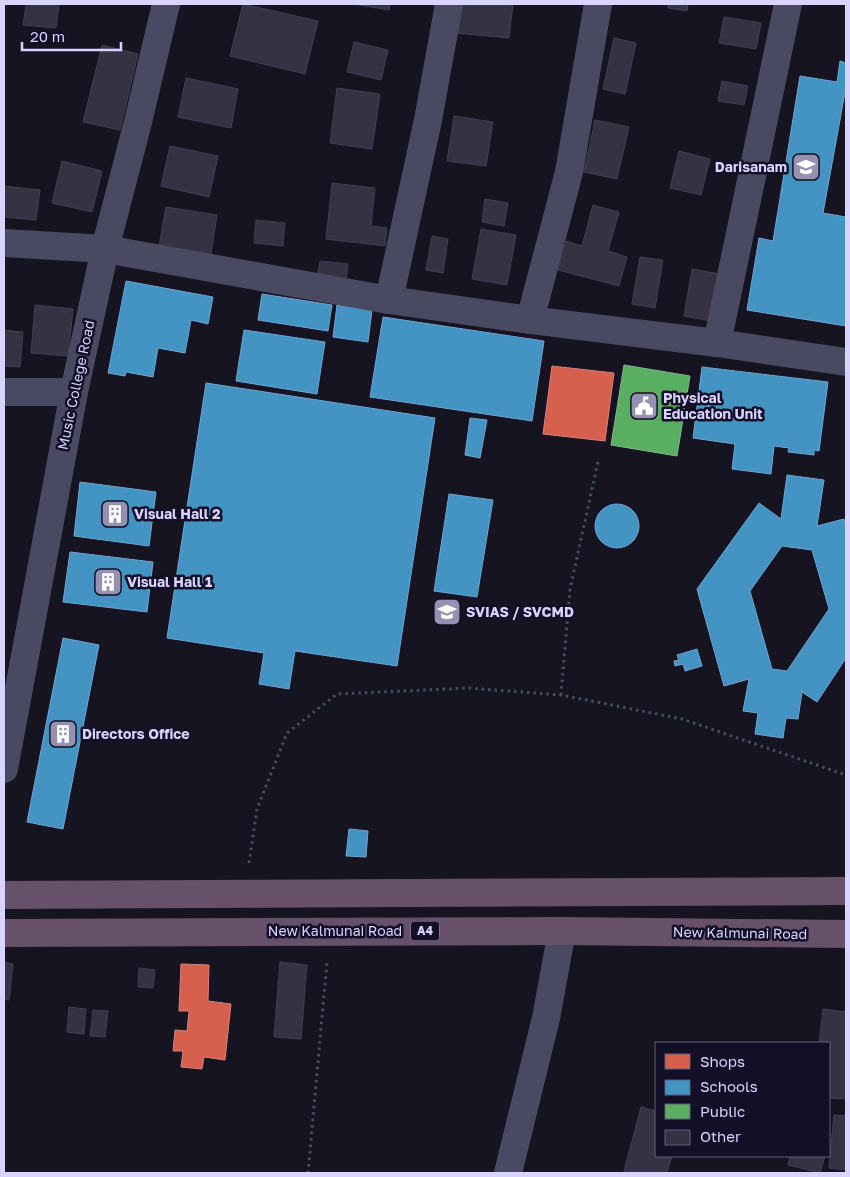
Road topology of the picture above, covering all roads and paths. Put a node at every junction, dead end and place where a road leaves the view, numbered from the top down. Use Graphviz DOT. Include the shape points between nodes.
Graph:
graph roads {
  1 [pos="166,4"];
  2 [pos="449,4"];
  3 [pos="598,4"];
  4 [pos="788,4"];
  5 [pos="4,243"];
  6 [pos="105,249"];
  7 [pos="389,300"];
  8 [pos="530,320"];
  9 [pos="718,343"];
  10 [pos="846,362"];
  11 [pos="4,392"];
  12 [pos="74,392"];
  13 [pos="598,462"];
  14 [pos="561,695"];
  15 [pos="4,769"];
  16 [pos="846,775"];
  17 [pos="846,891"];
  18 [pos="247,894"];
  19 [pos="4,895"];
  20 [pos="330,931"];
  21 [pos="562,931"];
  22 [pos="4,932"];
  23 [pos="846,934"];
  24 [pos="308,1173"];
  25 [pos="508,1173"];
  1 -- 6 [label="street, Music College Road"];
  2 -- 7 [label="street"];
  3 -- 8 [label="street" via="569,172"];
  4 -- 9 [label="street"];
  5 -- 6 [label="street"];
  6 -- 7 [label="street"];
  6 -- 12 [label="street, Music College Road"];
  7 -- 8 [label="street"];
  8 -- 9 [label="street"];
  9 -- 10 [label="street"];
  11 -- 12 [label="street"];
  12 -- 15 [label="street, Music College Road"];
  13 -- 14 [label="path" via="570,589"];
  14 -- 16 [label="path" via="682,719"];
  14 -- 18 [label="path" via="469,688 336,694 287,733 257,809"];
  17 -- 18 [label="highway"];
  18 -- 19 [label="highway"];
  20 -- 21 [label="highway, New Kalmunai Road / A4"];
  20 -- 22 [label="highway, New Kalmunai Road / A4"];
  20 -- 24 [label="path"];
  21 -- 23 [label="highway, New Kalmunai Road / A4"];
  21 -- 25 [label="street" via="546,1018"];
}
